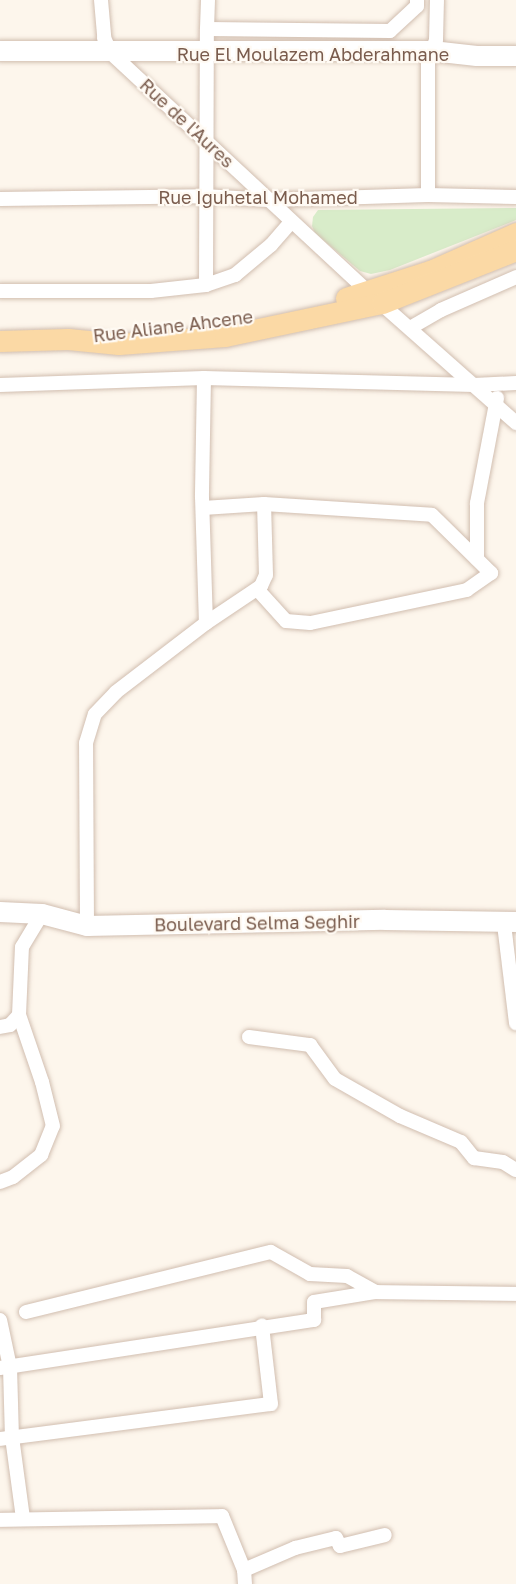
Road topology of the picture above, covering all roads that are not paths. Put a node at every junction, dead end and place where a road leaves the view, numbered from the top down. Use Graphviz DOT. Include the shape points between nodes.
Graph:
graph roads {
  1 [pos="101,0"];
  2 [pos="208,0"];
  3 [pos="417,0"];
  4 [pos="437,0"];
  5 [pos="207,29"];
  6 [pos="0,51"];
  7 [pos="432,51"];
  8 [pos="111,53"];
  9 [pos="206,53"];
  10 [pos="516,56"];
  11 [pos="204,139"];
  12 [pos="428,195"];
  13 [pos="204,196"];
  14 [pos="516,197"];
  15 [pos="0,199"];
  16 [pos="269,200"];
  17 [pos="291,222"];
  18 [pos="516,233"];
  19 [pos="516,250"];
  20 [pos="516,277"];
  21 [pos="206,285"];
  22 [pos="0,291"];
  23 [pos="375,298"];
  24 [pos="410,328"];
  25 [pos="0,341"];
  26 [pos="204,378"];
  27 [pos="516,383"];
  28 [pos="500,384"];
  29 [pos="0,385"];
  30 [pos="474,385"];
  31 [pos="495,404"];
  32 [pos="516,423"];
  33 [pos="264,504"];
  34 [pos="203,508"];
  35 [pos="477,560"];
  36 [pos="257,589"];
  37 [pos="206,623"];
  38 [pos="0,912"];
  39 [pos="42,914"];
  40 [pos="510,923"];
  41 [pos="87,926"];
  42 [pos="19,1015"];
  43 [pos="516,1023"];
  44 [pos="0,1027"];
  45 [pos="249,1037"];
  46 [pos="516,1170"];
  47 [pos="0,1182"];
  48 [pos="376,1292"];
  49 [pos="516,1294"];
  50 [pos="26,1312"];
  51 [pos="0,1320"];
  52 [pos="262,1326"];
  53 [pos="5,1367"];
  54 [pos="6,1438"];
  55 [pos="23,1518"];
  56 [pos="0,1520"];
  57 [pos="385,1535"];
  58 [pos="245,1577"];
  1 -- 8 [label="street" via="104,38"];
  2 -- 5 [label="street"];
  3 -- 5 [label="street" via="417,6 390,31"];
  4 -- 7 [label="street"];
  5 -- 9 [label="street"];
  6 -- 8 [label="street, Rue El Moulazem Abderahmane"];
  7 -- 9 [label="street, Rue El Moulazem Abderahmane"];
  7 -- 10 [label="street, Rue El Moulazem Abderahmane"];
  7 -- 12 [label="street" via="428,61"];
  8 -- 9 [label="street, Rue El Moulazem Abderahmane"];
  8 -- 11 [label="street, Rue de l'Aures"];
  9 -- 11 [label="street"];
  11 -- 13 [label="street"];
  11 -- 16 [label="street, Rue de l'Aures"];
  12 -- 14 [label="street, Rue Iguhetal Mohamed"];
  12 -- 16 [label="street, Rue Iguhetal Mohamed"];
  13 -- 15 [label="street, Rue Iguhetal Mohamed"];
  13 -- 16 [label="street, Rue Iguhetal Mohamed"];
  13 -- 21 [label="street"];
  16 -- 17 [label="street, Rue de l'Aures"];
  17 -- 21 [label="street" via="235,275"];
  17 -- 23 [label="street, Rue de l'Aures"];
  18 -- 23 [label="main road, Rue Aliane Ahcene"];
  19 -- 23 [label="main road, Rue Aliane Ahcene"];
  20 -- 24 [label="street"];
  21 -- 22 [label="street" via="151,291"];
  23 -- 24 [label="street, Rue de l'Aures"];
  23 -- 25 [label="main road, Rue Aliane Ahcene" via="225,323 120,330 68,339"];
  24 -- 30 [label="street, Rue de l'Aures"];
  26 -- 29 [label="street"];
  26 -- 30 [label="street"];
  26 -- 34 [label="street"];
  27 -- 28 [label="street"];
  28 -- 30 [label="street"];
  28 -- 31 [label="street"];
  30 -- 31 [label="street, Rue de l'Aures"];
  31 -- 32 [label="street, Rue de l'Aures"];
  31 -- 35 [label="street" via="477,503"];
  33 -- 34 [label="street"];
  33 -- 35 [label="street" via="432,515"];
  33 -- 36 [label="street" via="266,575"];
  34 -- 37 [label="street"];
  35 -- 36 [label="street" via="491,573 467,590 310,623 286,621"];
  36 -- 37 [label="street"];
  37 -- 41 [label="street" via="116,692 95,714 86,743"];
  38 -- 39 [label="street, Boulevard Selma Seghir"];
  39 -- 41 [label="street, Boulevard Selma Seghir"];
  39 -- 42 [label="street" via="22,947"];
  40 -- 41 [label="street, Boulevard Selma Seghir" via="385,920"];
  40 -- 43 [label="street"];
  42 -- 44 [label="street"];
  42 -- 47 [label="street" via="53,1126 41,1155"];
  45 -- 46 [label="street" via="310,1045 335,1078 362,1095 461,1142 474,1158 503,1162"];
  48 -- 49 [label="street"];
  48 -- 50 [label="street" via="347,1276 310,1274 271,1252"];
  48 -- 52 [label="street" via="314,1302 314,1320"];
  51 -- 53 [label="street"];
  52 -- 53 [label="street"];
  52 -- 54 [label="street" via="271,1404"];
  53 -- 54 [label="street"];
  54 -- 55 [label="street"];
  55 -- 56 [label="street"];
  55 -- 58 [label="street" via="227,1521"];
  57 -- 58 [label="street" via="340,1546 336,1538 296,1548"];
}
